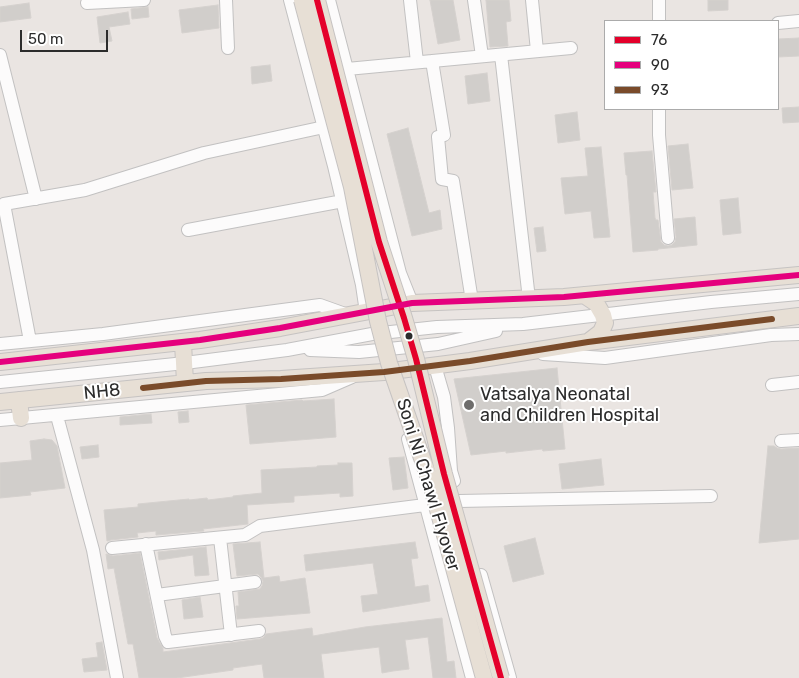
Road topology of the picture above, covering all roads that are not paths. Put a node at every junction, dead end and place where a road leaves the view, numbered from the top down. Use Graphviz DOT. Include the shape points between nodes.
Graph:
graph roads {
  1 [pos="144,0"];
  2 [pos="226,0"];
  3 [pos="290,0"];
  4 [pos="302,0"];
  5 [pos="317,0"];
  6 [pos="329,0"];
  7 [pos="410,0"];
  8 [pos="474,0"];
  9 [pos="532,0"];
  10 [pos="658,0"];
  11 [pos="120,1"];
  12 [pos="87,3"];
  13 [pos="659,20"];
  14 [pos="799,22"];
  15 [pos="779,23"];
  16 [pos="228,48"];
  17 [pos="572,48"];
  18 [pos="538,51"];
  19 [pos="501,54"];
  20 [pos="0,55"];
  21 [pos="482,56"];
  22 [pos="432,61"];
  23 [pos="417,62"];
  24 [pos="346,69"];
  25 [pos="660,110"];
  26 [pos="324,127"];
  27 [pos="36,199"];
  28 [pos="343,201"];
  29 [pos="188,230"];
  30 [pos="668,238"];
  31 [pos="799,275"];
  32 [pos="799,294"];
  33 [pos="584,295"];
  34 [pos="529,299"];
  35 [pos="466,301"];
  36 [pos="412,303"];
  37 [pos="366,312"];
  38 [pos="348,314"];
  39 [pos="603,315"];
  40 [pos="799,316"];
  41 [pos="799,334"];
  42 [pos="30,341"];
  43 [pos="183,342"];
  44 [pos="588,342"];
  45 [pos="0,344"];
  46 [pos="523,352"];
  47 [pos="0,362"];
  48 [pos="185,363"];
  49 [pos="435,366"];
  50 [pos="384,372"];
  51 [pos="361,373"];
  52 [pos="0,382"];
  53 [pos="799,382"];
  54 [pos="185,383"];
  55 [pos="772,385"];
  56 [pos="19,400"];
  57 [pos="0,402"];
  58 [pos="57,416"];
  59 [pos="21,418"];
  60 [pos="0,420"];
  61 [pos="799,440"];
  62 [pos="781,441"];
  63 [pos="711,496"];
  64 [pos="460,501"];
  65 [pos="426,505"];
  66 [pos="220,538"];
  67 [pos="146,544"];
  68 [pos="112,548"];
  69 [pos="255,582"];
  70 [pos="225,586"];
  71 [pos="157,595"];
  72 [pos="259,630"];
  73 [pos="230,635"];
  74 [pos="117,678"];
  75 [pos="472,678"];
  76 [pos="484,678"];
  77 [pos="501,678"];
  78 [pos="510,678"];
  1 -- 11 [label="street"];
  2 -- 16 [label="street"];
  3 -- 26 [label="street"];
  4 -- 76 [label="main road, Soni Ni Chawl Flyover, bridge" via="352,187 389,363 432,484"];
  5 -- 77 [label="main road, Soni Ni Chawl Flyover, bridge" via="379,242 416,359 444,474"];
  6 -- 24 [label="street"];
  7 -- 23 [label="street"];
  8 -- 21 [label="street"];
  9 -- 18 [label="street"];
  10 -- 13 [label="street"];
  11 -- 12 [label="street"];
  14 -- 15 [label="street"];
  17 -- 18 [label="street"];
  18 -- 19 [label="street"];
  19 -- 21 [label="street"];
  19 -- 34 [label="street"];
  20 -- 27 [label="street"];
  21 -- 22 [label="street"];
  22 -- 23 [label="street"];
  22 -- 35 [label="street" via="444,135 438,137 442,179 453,182"];
  23 -- 24 [label="street"];
  24 -- 36 [label="street" via="400,273"];
  25 -- 30 [label="street"];
  26 -- 27 [label="street" via="204,153 86,190"];
  26 -- 28 [label="street"];
  27 -- 42 [label="street" via="4,204"];
  28 -- 29 [label="street"];
  28 -- 37 [label="street"];
  31 -- 33 [label="main road"];
  32 -- 39 [label="street"];
  33 -- 34 [label="main road"];
  33 -- 39 [label="main road" via="596,303"];
  34 -- 35 [label="main road"];
  35 -- 36 [label="main road"];
  36 -- 37 [label="main road"];
  37 -- 38 [label="main road"];
  38 -- 42 [label="street" via="320,305"];
  38 -- 43 [label="main road"];
  39 -- 44 [label="main road" via="605,323 601,332"];
  39 -- 48 [label="street" via="372,334 287,350"];
  40 -- 44 [label="main road, NH8"];
  41 -- 46 [label="street" via="605,358"];
  42 -- 45 [label="street"];
  43 -- 47 [label="main road"];
  43 -- 48 [label="main road"];
  44 -- 46 [label="main road, NH8"];
  46 -- 49 [label="main road, NH8"];
  48 -- 52 [label="street"];
  48 -- 54 [label="main road"];
  49 -- 50 [label="main road, NH8"];
  49 -- 64 [label="street" via="444,397 451,470"];
  50 -- 51 [label="main road, NH8"];
  50 -- 65 [label="street" via="409,442"];
  51 -- 54 [label="main road, NH8"];
  51 -- 58 [label="street" via="322,390"];
  53 -- 55 [label="street"];
  54 -- 56 [label="main road, NH8"];
  56 -- 57 [label="main road, NH8"];
  56 -- 59 [label="main road"];
  58 -- 59 [label="street"];
  58 -- 74 [label="street" via="93,550"];
  59 -- 60 [label="street"];
  61 -- 62 [label="street"];
  63 -- 64 [label="street"];
  64 -- 78 [label="street"];
  65 -- 66 [label="street" via="260,526 245,535"];
  65 -- 75 [label="street"];
  66 -- 67 [label="street"];
  66 -- 70 [label="street"];
  67 -- 68 [label="street"];
  67 -- 71 [label="street"];
  69 -- 70 [label="street"];
  70 -- 71 [label="street"];
  70 -- 73 [label="street"];
  71 -- 73 [label="street" via="168,642"];
  72 -- 73 [label="street"];
}
